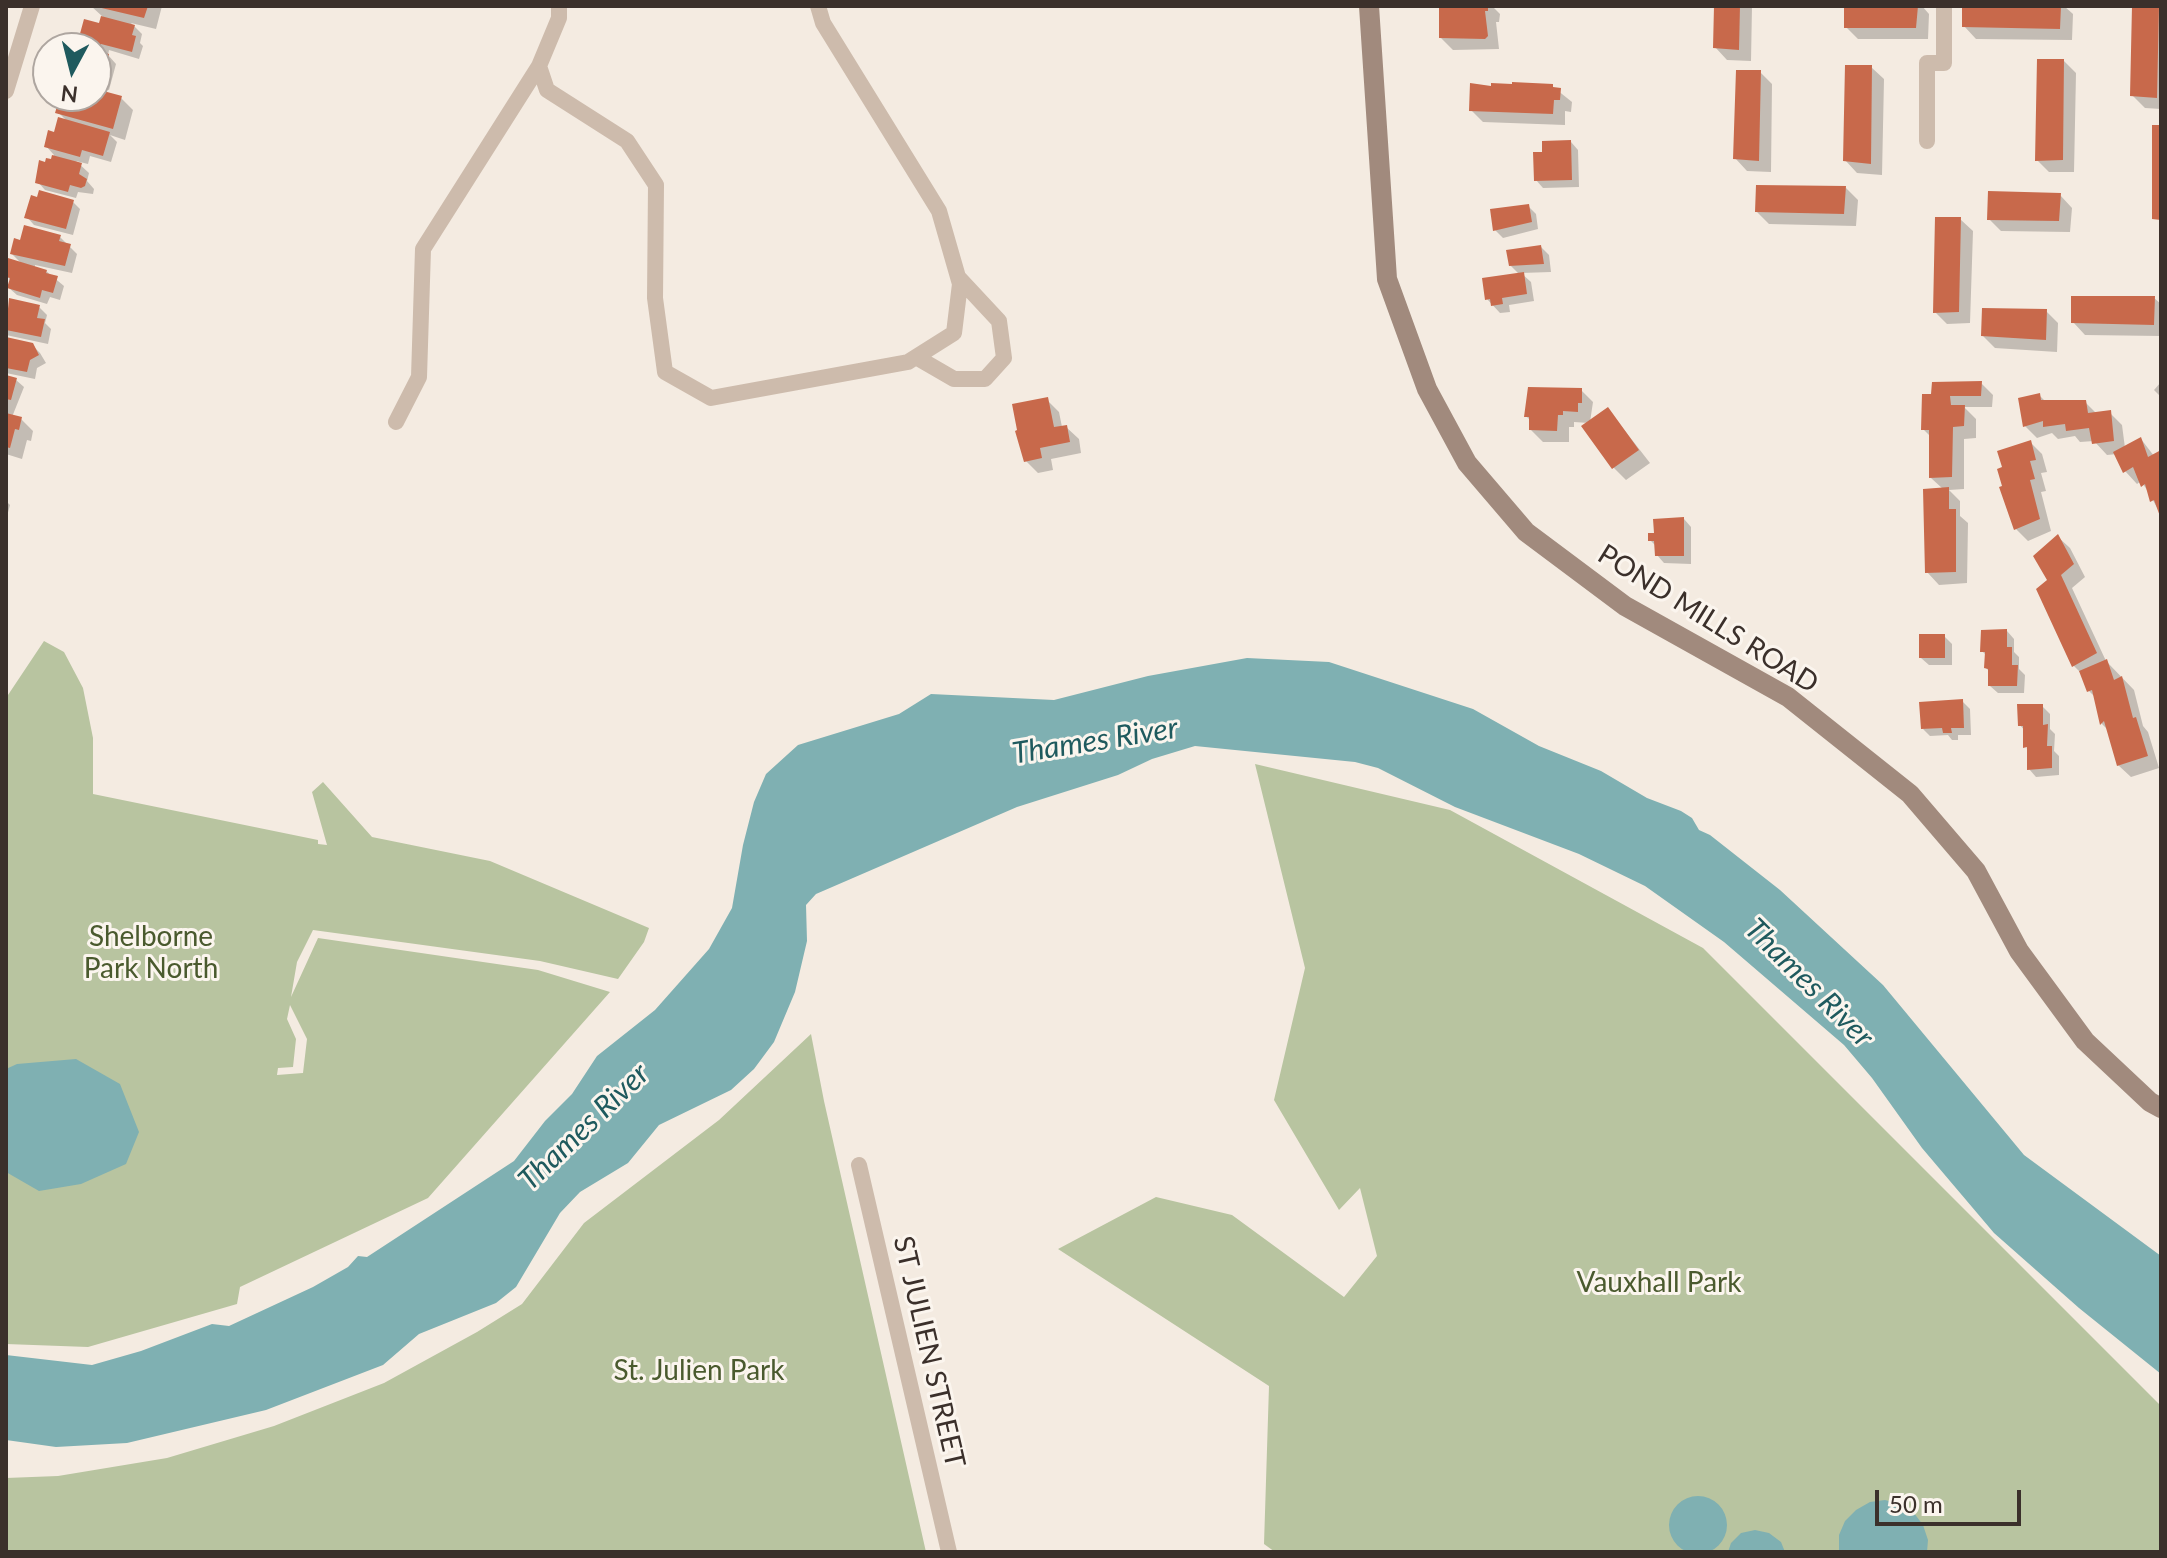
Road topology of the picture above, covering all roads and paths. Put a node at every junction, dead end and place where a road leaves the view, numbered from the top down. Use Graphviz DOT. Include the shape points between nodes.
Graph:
graph roads {
  1 [pos="32,6"];
  2 [pos="559,6"];
  3 [pos="818,6"];
  4 [pos="1369,6"];
  5 [pos="1944,6"];
  6 [pos="539,66"];
  7 [pos="6,91"];
  8 [pos="1927,141"];
  9 [pos="958,277"];
  10 [pos="916,357"];
  11 [pos="396,422"];
  12 [pos="2161,1108"];
  13 [pos="859,1165"];
  14 [pos="949,1552"];
  1 -- 7 [label="street"];
  2 -- 6 [label="street"];
  3 -- 9 [label="street" via="823,23 939,211"];
  4 -- 12 [label="main road, POND MILLS ROAD" via="1387,279 1427,389 1467,463 1526,532 1625,606 1788,697 1910,794 1976,871 2019,951 2085,1041"];
  5 -- 8 [label="street" via="1944,63 1927,63"];
  6 -- 10 [label="street" via="547,90 627,141 656,185 655,298 665,372 711,398"];
  6 -- 11 [label="street" via="423,249 419,377"];
  9 -- 10 [label="street" via="954,333"];
  9 -- 10 [label="street" via="999,321 1004,358 985,379 954,379"];
  13 -- 14 [label="street, ST JULIEN STREET"];
}
